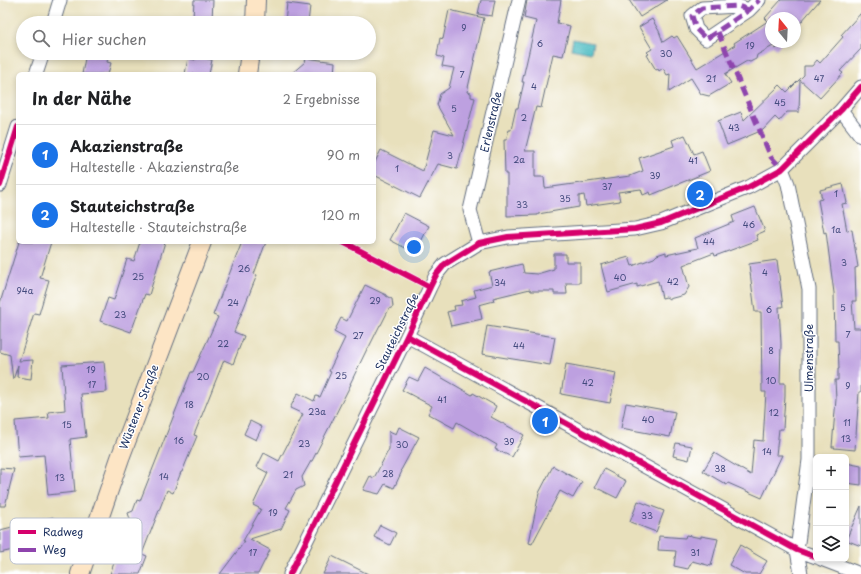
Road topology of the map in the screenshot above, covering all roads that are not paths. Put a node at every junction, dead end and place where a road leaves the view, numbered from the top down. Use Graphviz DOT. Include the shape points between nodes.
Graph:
graph roads {
  1 [pos="60,0"];
  2 [pos="256,0"];
  3 [pos="519,0"];
  4 [pos="759,0"];
  5 [pos="749,10"];
  6 [pos="55,16"];
  7 [pos="255,16"];
  8 [pos="41,60"];
  9 [pos="249,60"];
  10 [pos="37,72"];
  11 [pos="247,72"];
  12 [pos="861,87"];
  13 [pos="841,110"];
  14 [pos="16,133"];
  15 [pos="861,136"];
  16 [pos="782,169"];
  17 [pos="0,185"];
  18 [pos="480,243"];
  19 [pos="201,244"];
  20 [pos="407,336"];
  21 [pos="99,518"];
  22 [pos="797,550"];
  23 [pos="813,556"];
  24 [pos="829,562"];
  25 [pos="83,564"];
  26 [pos="80,574"];
  27 [pos="290,574"];
  28 [pos="801,574"];
  29 [pos="857,574"];
  1 -- 6 [label="street"];
  2 -- 7 [label="main road"];
  3 -- 18 [label="street, Erlenstraße" via="470,210"];
  4 -- 5 [label="street"];
  8 -- 10 [label="street"];
  9 -- 11 [label="main road"];
  12 -- 13 [label="street, Stauteichstraße"];
  13 -- 15 [label="street"];
  13 -- 16 [label="street, Stauteichstraße"];
  14 -- 17 [label="street"];
  16 -- 18 [label="street, Stauteichstraße" via="749,187 661,223 635,229 508,237"];
  16 -- 22 [label="street, Ulmenstraße" via="788,184 808,289 809,460"];
  18 -- 20 [label="street, Stauteichstraße" via="445,264 436,275"];
  19 -- 21 [label="main road, Wüstener Straße"];
  20 -- 22 [label="street"];
  20 -- 27 [label="street, Stauteichstraße"];
  22 -- 23 [label="street"];
  22 -- 28 [label="street, Ulmenstraße"];
  24 -- 29 [label="street"];
  25 -- 26 [label="main road, Wüstener Straße"];
}
